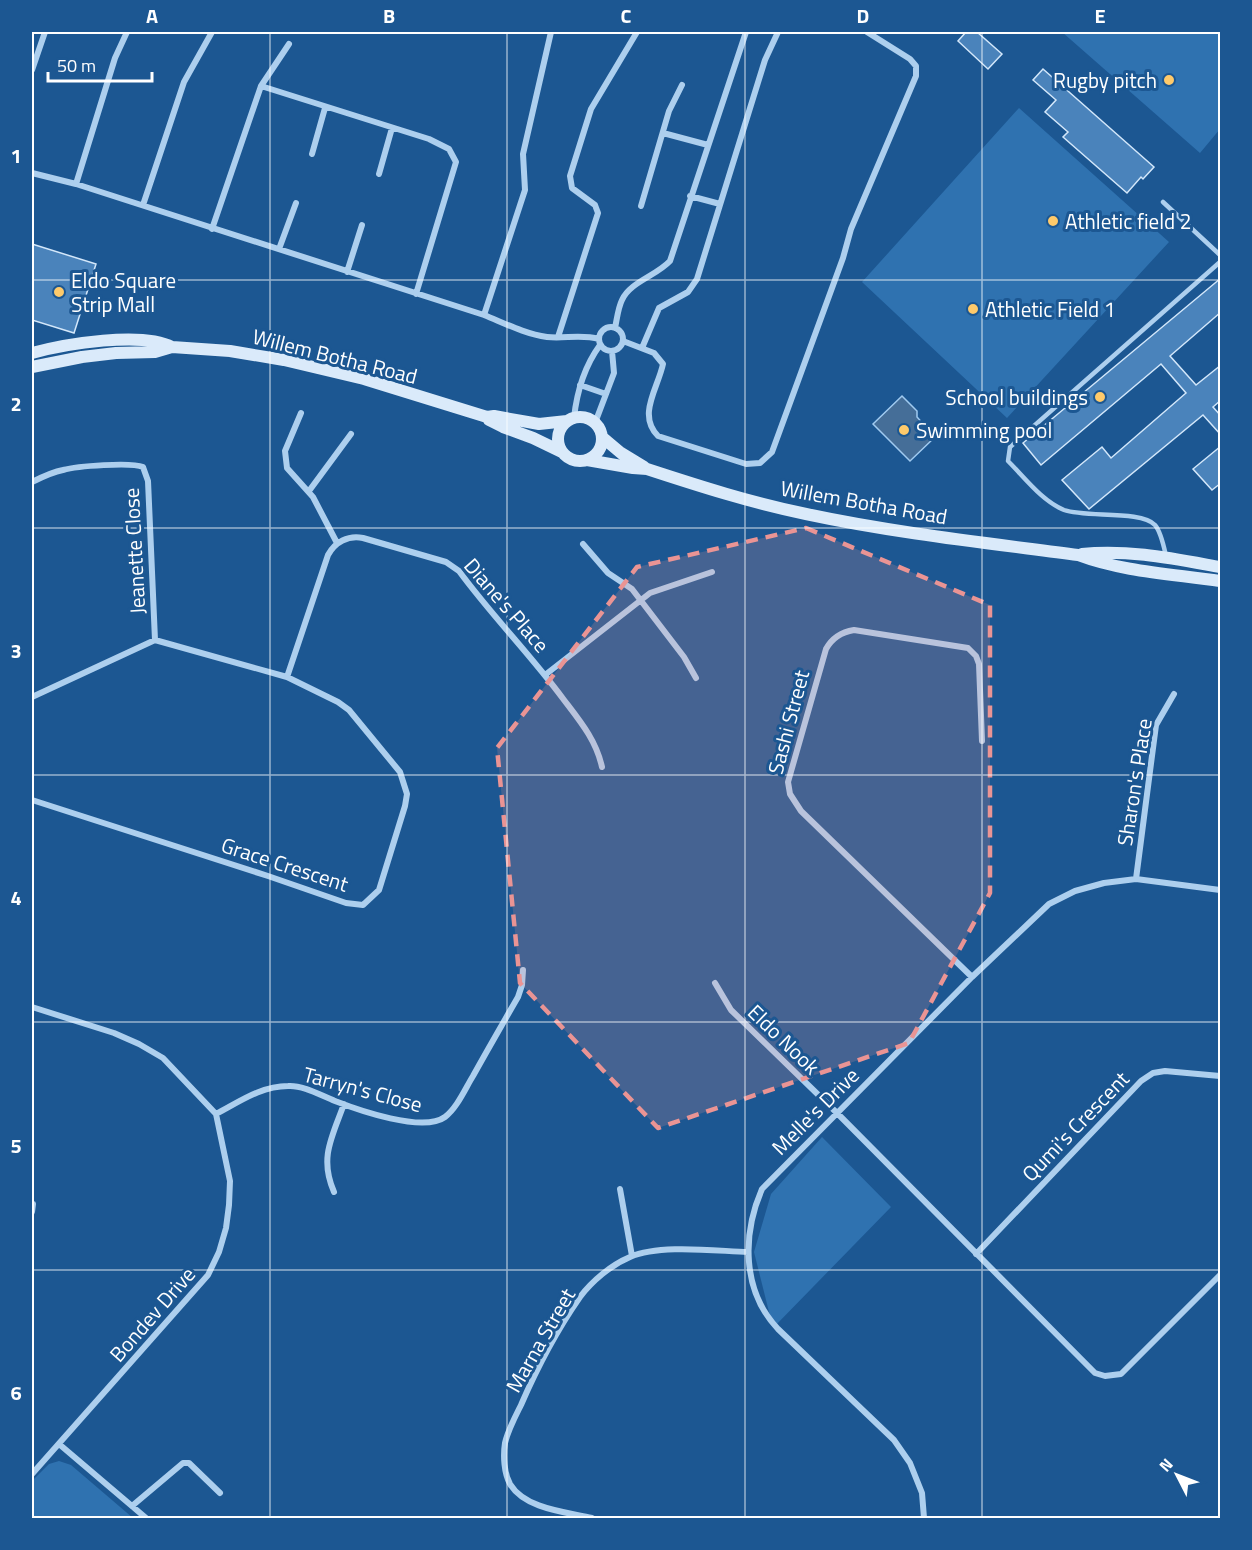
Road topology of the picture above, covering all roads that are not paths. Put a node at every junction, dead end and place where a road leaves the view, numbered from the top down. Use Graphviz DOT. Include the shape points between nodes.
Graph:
graph roads {
  1 [pos="45,32"];
  2 [pos="127,32"];
  3 [pos="212,32"];
  4 [pos="551,32"];
  5 [pos="637,32"];
  6 [pos="746,32"];
  7 [pos="778,32"];
  8 [pos="867,32"];
  9 [pos="289,44"];
  10 [pos="32,70"];
  11 [pos="682,85"];
  12 [pos="261,86"];
  13 [pos="325,108"];
  14 [pos="392,128"];
  15 [pos="663,133"];
  16 [pos="708,145"];
  17 [pos="312,154"];
  18 [pos="32,173"];
  19 [pos="379,174"];
  20 [pos="76,184"];
  21 [pos="690,196"];
  22 [pos="296,202"];
  23 [pos="1163,202"];
  24 [pos="720,204"];
  25 [pos="143,205"];
  26 [pos="641,206"];
  27 [pos="362,225"];
  28 [pos="212,229"];
  29 [pos="279,249"];
  30 [pos="1221,255"];
  31 [pos="1221,262"];
  32 [pos="347,272"];
  33 [pos="416,294"];
  34 [pos="484,315"];
  35 [pos="615,328"];
  36 [pos="558,337"];
  37 [pos="623,341"];
  38 [pos="599,342"];
  39 [pos="172,347"];
  40 [pos="642,348"];
  41 [pos="612,351"];
  42 [pos="32,353"];
  43 [pos="32,367"];
  44 [pos="580,385"];
  45 [pos="606,394"];
  46 [pos="301,412"];
  47 [pos="487,417"];
  48 [pos="571,419"];
  49 [pos="595,423"];
  50 [pos="351,434"];
  51 [pos="602,437"];
  52 [pos="562,452"];
  53 [pos="587,460"];
  54 [pos="647,469"];
  55 [pos="32,482"];
  56 [pos="309,491"];
  57 [pos="337,543"];
  58 [pos="583,544"];
  59 [pos="1078,555"];
  60 [pos="1166,558"];
  61 [pos="1221,567"];
  62 [pos="712,572"];
  63 [pos="1221,580"];
  64 [pos="641,601"];
  65 [pos="155,640"];
  66 [pos="545,675"];
  67 [pos="287,677"];
  68 [pos="696,678"];
  69 [pos="1174,694"];
  70 [pos="32,697"];
  71 [pos="982,741"];
  72 [pos="602,767"];
  73 [pos="32,800"];
  74 [pos="1136,879"];
  75 [pos="1221,890"];
  76 [pos="523,970"];
  77 [pos="972,977"];
  78 [pos="715,983"];
  79 [pos="32,1007"];
  80 [pos="1221,1076"];
  81 [pos="344,1104"];
  82 [pos="837,1113"];
  83 [pos="216,1114"];
  84 [pos="620,1189"];
  85 [pos="334,1192"];
  86 [pos="33,1204"];
  87 [pos="32,1212"];
  88 [pos="748,1252"];
  89 [pos="976,1254"];
  90 [pos="632,1256"];
  91 [pos="1221,1275"];
  92 [pos="59,1444"];
  93 [pos="32,1474"];
  94 [pos="220,1493"];
  95 [pos="132,1506"];
  96 [pos="146,1518"];
  97 [pos="592,1518"];
  98 [pos="924,1518"];
  1 -- 10 [label="street"];
  2 -- 20 [label="street" via="115,58"];
  3 -- 25 [label="street" via="184,82"];
  4 -- 34 [label="street" via="523,154 525,190"];
  5 -- 36 [label="street" via="591,109 570,176 572,188 595,205 598,213"];
  6 -- 16 [label="street"];
  7 -- 24 [label="street" via="768,52"];
  8 -- 40 [label="street" via="910,59 916,66 916,76 851,229 772,452 760,463 747,464 658,436 647,416 663,364 654,353"];
  9 -- 12 [label="street"];
  11 -- 15 [label="street"];
  12 -- 13 [label="street"];
  12 -- 28 [label="street"];
  13 -- 14 [label="street"];
  13 -- 17 [label="street"];
  14 -- 19 [label="street"];
  14 -- 33 [label="street" via="440,143 449,149 456,162"];
  15 -- 16 [label="street"];
  15 -- 26 [label="street"];
  16 -- 21 [label="street"];
  18 -- 20 [label="street"];
  20 -- 25 [label="street"];
  21 -- 24 [label="street"];
  21 -- 35 [label="street" via="670,261 625,294"];
  22 -- 29 [label="street"];
  23 -- 30 [label="lane"];
  24 -- 40 [label="street" via="693,285 659,308"];
  25 -- 28 [label="street"];
  27 -- 32 [label="street"];
  28 -- 29 [label="street"];
  29 -- 32 [label="street"];
  31 -- 60 [label="lane" via="1010,447 1007,455 1008,461 1047,500 1062,509 1134,517 1155,525"];
  32 -- 33 [label="street"];
  33 -- 34 [label="street"];
  34 -- 36 [label="street" via="521,330"];
  35 -- 37 [label="street"];
  35 -- 38 [label="street" via="602,331"];
  36 -- 38 [label="street" via="589,337"];
  37 -- 40 [label="street"];
  37 -- 41 [label="street" via="618,350"];
  38 -- 41 [label="street" via="604,350"];
  38 -- 44 [label="street"];
  39 -- 42 [label="street, Willem Botha Road" via="156,341 114,341"];
  39 -- 43 [label="street, Willem Botha Road"];
  39 -- 47 [label="street, Willem Botha Road" via="284,360"];
  41 -- 45 [label="street" via="614,373"];
  44 -- 45 [label="street"];
  44 -- 48 [label="street"];
  45 -- 49 [label="street"];
  46 -- 56 [label="street" via="285,460 291,475"];
  47 -- 48 [label="street, Willem Botha Road" via="539,424"];
  47 -- 52 [label="street, Willem Botha Road" via="503,428"];
  48 -- 49 [label="street"];
  48 -- 52 [label="street" via="562,426 557,439"];
  49 -- 51 [label="street"];
  50 -- 56 [label="street"];
  51 -- 53 [label="street" via="598,451"];
  51 -- 54 [label="street, Willem Botha Road"];
  52 -- 53 [label="street" via="573,460"];
  53 -- 54 [label="street, Willem Botha Road"];
  54 -- 59 [label="street, Willem Botha Road" via="745,500 806,514"];
  55 -- 65 [label="street, Jeanette Close" via="70,468 132,464 143,467 148,481"];
  56 -- 57 [label="street"];
  57 -- 66 [label="street, Diane's Place" via="363,538 453,566"];
  57 -- 67 [label="street" via="328,555"];
  58 -- 64 [label="street" via="613,578 625,583"];
  59 -- 60 [label="street, Willem Botha Road" via="1102,552"];
  59 -- 63 [label="street, Willem Botha Road" via="1120,567"];
  60 -- 61 [label="street, Willem Botha Road"];
  62 -- 64 [label="street" via="650,594"];
  64 -- 66 [label="street"];
  64 -- 68 [label="street"];
  65 -- 67 [label="street, Grace Crescent"];
  65 -- 70 [label="street"];
  66 -- 72 [label="street, Diane's Place" via="591,735"];
  67 -- 73 [label="street, Grace Crescent" via="349,710 400,771 405,784 405,806 380,890 363,905 346,903"];
  69 -- 74 [label="street, Sharon's Place" via="1156,725"];
  71 -- 77 [label="street, Sashi Street" via="979,664 968,648 847,631 833,639 826,649 788,782 790,794 801,811"];
  74 -- 75 [label="street, Melle's Drive"];
  74 -- 77 [label="street, Melle's Drive" via="1075,891 1049,904"];
  76 -- 81 [label="street, Tarryn's Close" via="518,997 463,1093 444,1118 408,1123"];
  77 -- 82 [label="street, Melle's Drive"];
  78 -- 82 [label="street, Eldo Nook" via="730,1010"];
  79 -- 83 [label="street" via="139,1044 163,1058"];
  80 -- 89 [label="street, Qumi's Crescent" via="1164,1071 1141,1080"];
  81 -- 83 [label="street, Tarryn's Close" via="297,1086 287,1086 259,1091"];
  81 -- 85 [label="street" via="327,1148 326,1167"];
  82 -- 88 [label="street, Melle's Drive" via="762,1189 750,1222"];
  82 -- 89 [label="street"];
  83 -- 92 [label="street, Bondev Drive" via="230,1181 226,1228 219,1252 208,1275"];
  84 -- 90 [label="street"];
  86 -- 87 [label="street"];
  88 -- 90 [label="street, Marna Street" via="671,1250"];
  88 -- 98 [label="street, Melle's Drive" via="752,1281 769,1319 894,1440 910,1463 922,1493"];
  89 -- 91 [label="street" via="1088,1368 1105,1376 1125,1370"];
  90 -- 97 [label="street, Marna Street" via="604,1273 581,1296 537,1370 505,1444 505,1467 517,1494 529,1502"];
  92 -- 93 [label="street, Bondev Drive"];
  92 -- 95 [label="street"];
  94 -- 95 [label="street" via="189,1463 183,1463"];
  95 -- 96 [label="street"];
}
